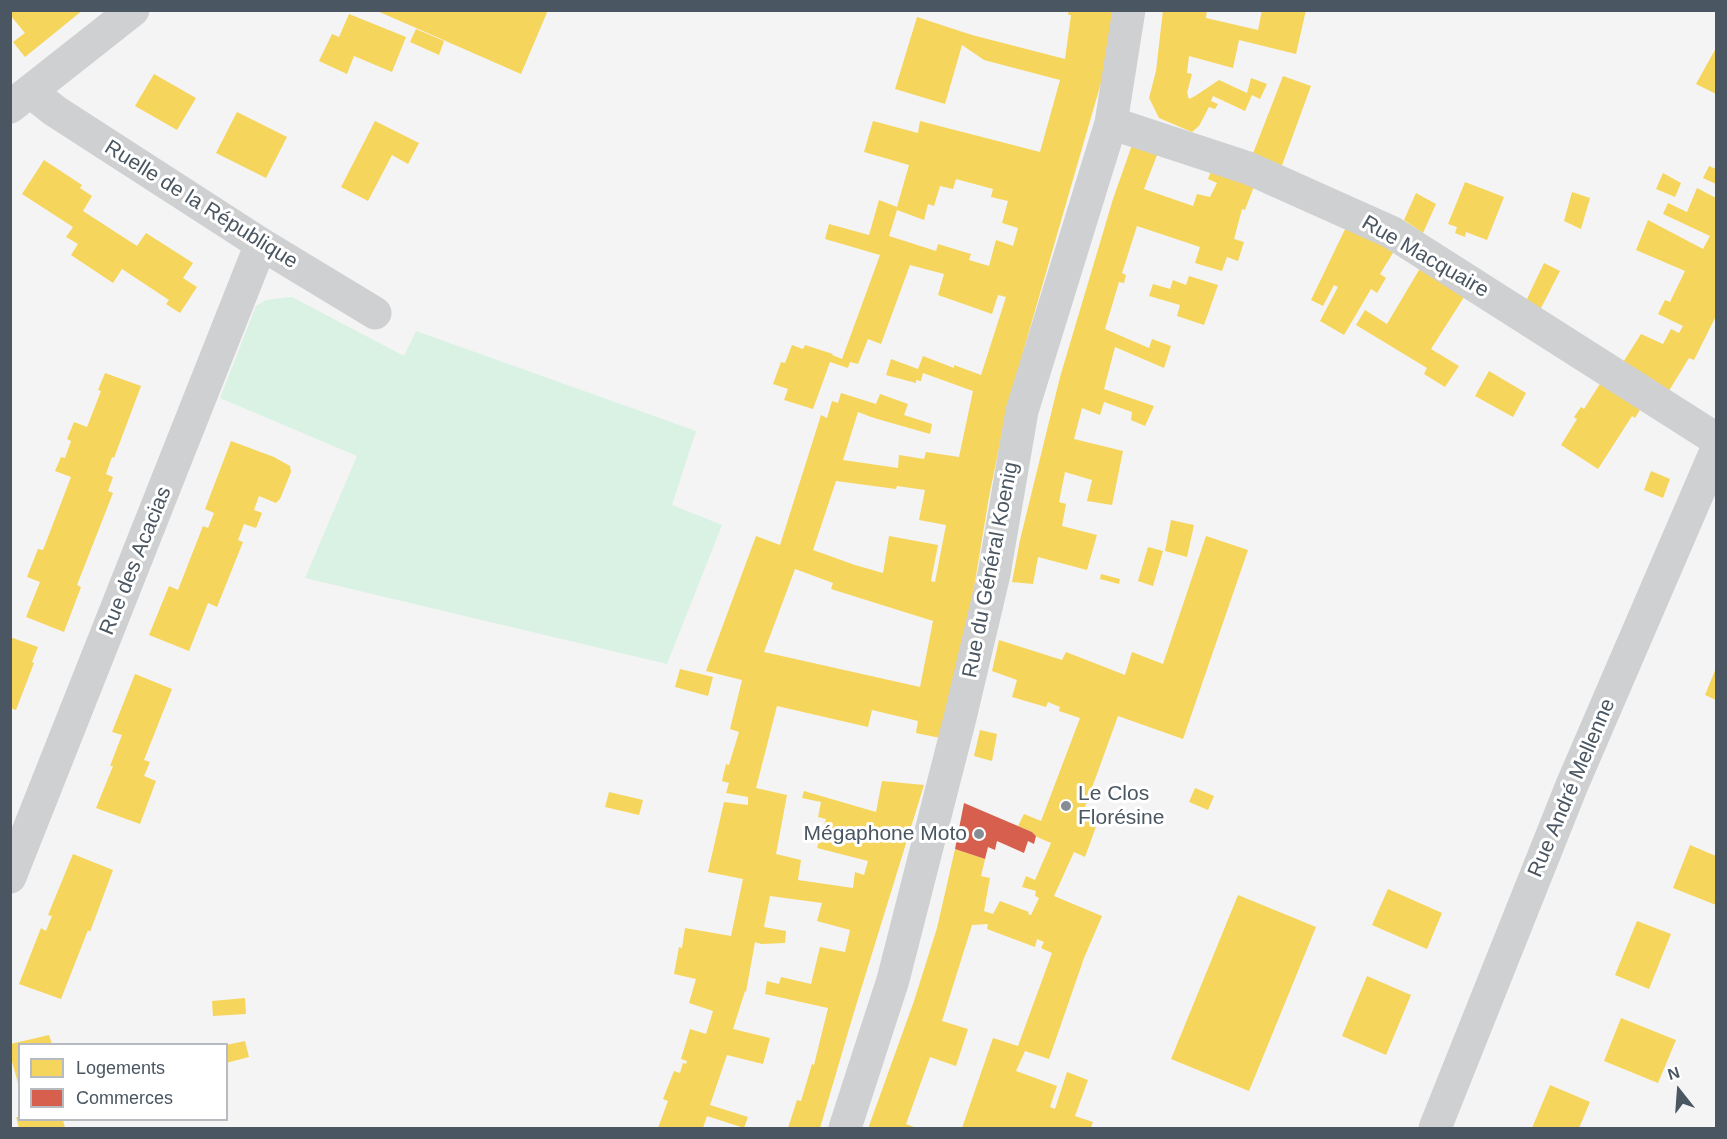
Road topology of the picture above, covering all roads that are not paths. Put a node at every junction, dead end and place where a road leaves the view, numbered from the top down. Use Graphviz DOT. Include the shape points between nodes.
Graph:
graph roads {
  1 [pos="133,10"];
  2 [pos="1129,10"];
  3 [pos="21,99"];
  4 [pos="1111,123"];
  5 [pos="261,244"];
  6 [pos="375,313"];
  7 [pos="1716,439"];
  8 [pos="1716,451"];
  9 [pos="10,877"];
  10 [pos="845,1128"];
  11 [pos="1435,1128"];
  1 -- 3 [label="street"];
  2 -- 4 [label="street, Rue du Général Koenig"];
  3 -- 5 [label="street, Ruelle de la République" via="54,111"];
  4 -- 7 [label="street, Rue Macquaire" via="1248,168 1391,232"];
  4 -- 10 [label="street, Rue du Général Koenig" via="1022,411 994,574 960,718 893,980"];
  5 -- 6 [label="street, Ruelle de la République"];
  5 -- 9 [label="street, Rue des Acacias"];
  8 -- 11 [label="street, Rue André Mellenne" via="1572,785"];
}
